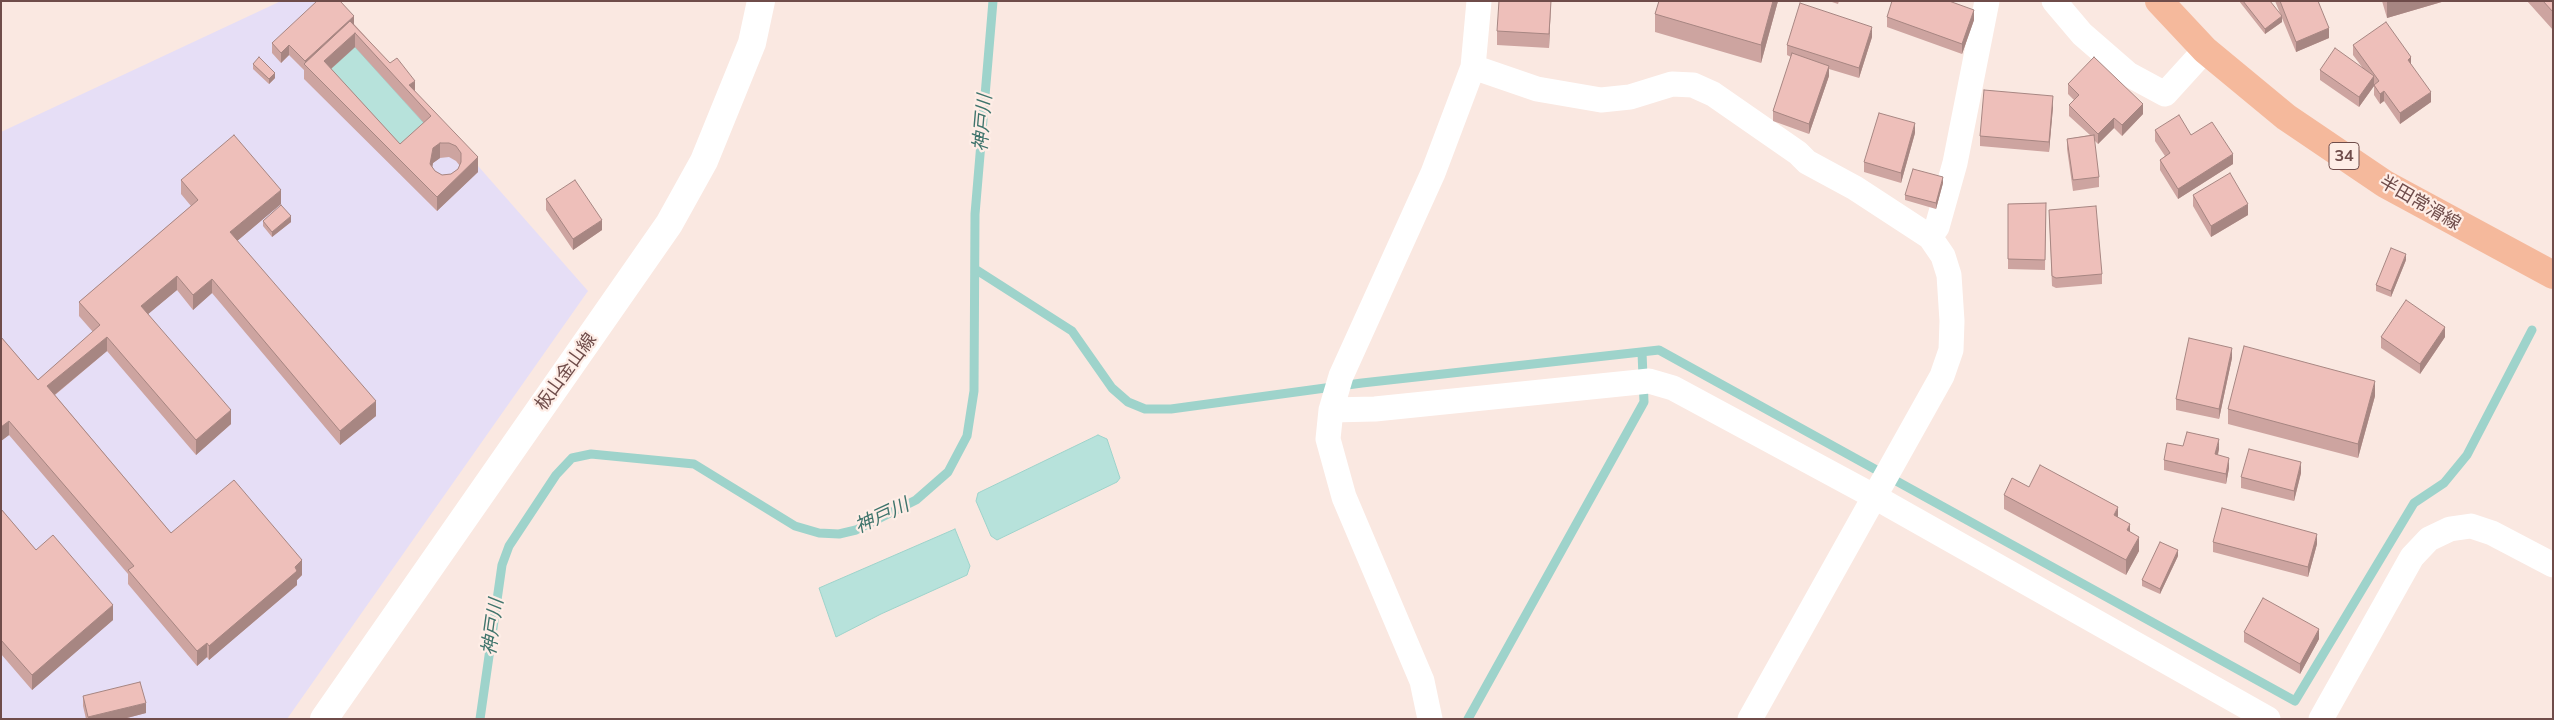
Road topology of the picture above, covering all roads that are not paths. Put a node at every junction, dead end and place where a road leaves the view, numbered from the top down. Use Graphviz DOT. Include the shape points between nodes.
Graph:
graph roads {
  1 [pos="761,1"];
  2 [pos="1479,1"];
  3 [pos="1987,1"];
  4 [pos="2054,1"];
  5 [pos="2160,1"];
  6 [pos="2205,50"];
  7 [pos="1473,66"];
  8 [pos="1930,237"];
  9 [pos="2553,275"];
  10 [pos="1332,410"];
  11 [pos="1883,483"];
  12 [pos="2553,566"];
  13 [pos="324,719"];
  14 [pos="1430,719"];
  15 [pos="1750,719"];
  16 [pos="2268,719"];
  17 [pos="2321,719"];
  1 -- 13 [label="main road, 板山金山線" via="752,43 708,152 669,224"];
  2 -- 7 [label="street"];
  3 -- 8 [label="street" via="1955,163 1937,227"];
  4 -- 6 [label="street" via="2082,34 2128,74 2165,94"];
  5 -- 6 [label="main road, 半田常滑線 / 34"];
  6 -- 9 [label="main road, 半田常滑線 / 34" via="2286,117 2384,184"];
  7 -- 8 [label="street" via="1537,89 1601,100 1630,97 1672,84 1692,85 1712,94 1807,162 1855,188"];
  7 -- 10 [label="street" via="1433,173 1341,376"];
  8 -- 11 [label="street" via="1943,256 1949,275 1951,350 1942,376"];
  10 -- 11 [label="street" via="1375,409 1649,381 1673,388"];
  10 -- 14 [label="street" via="1328,439 1344,497 1422,681"];
  11 -- 15 [label="street"];
  11 -- 16 [label="street"];
  12 -- 17 [label="street" via="2492,533 2471,526 2450,529 2429,539 2412,557"];
}
